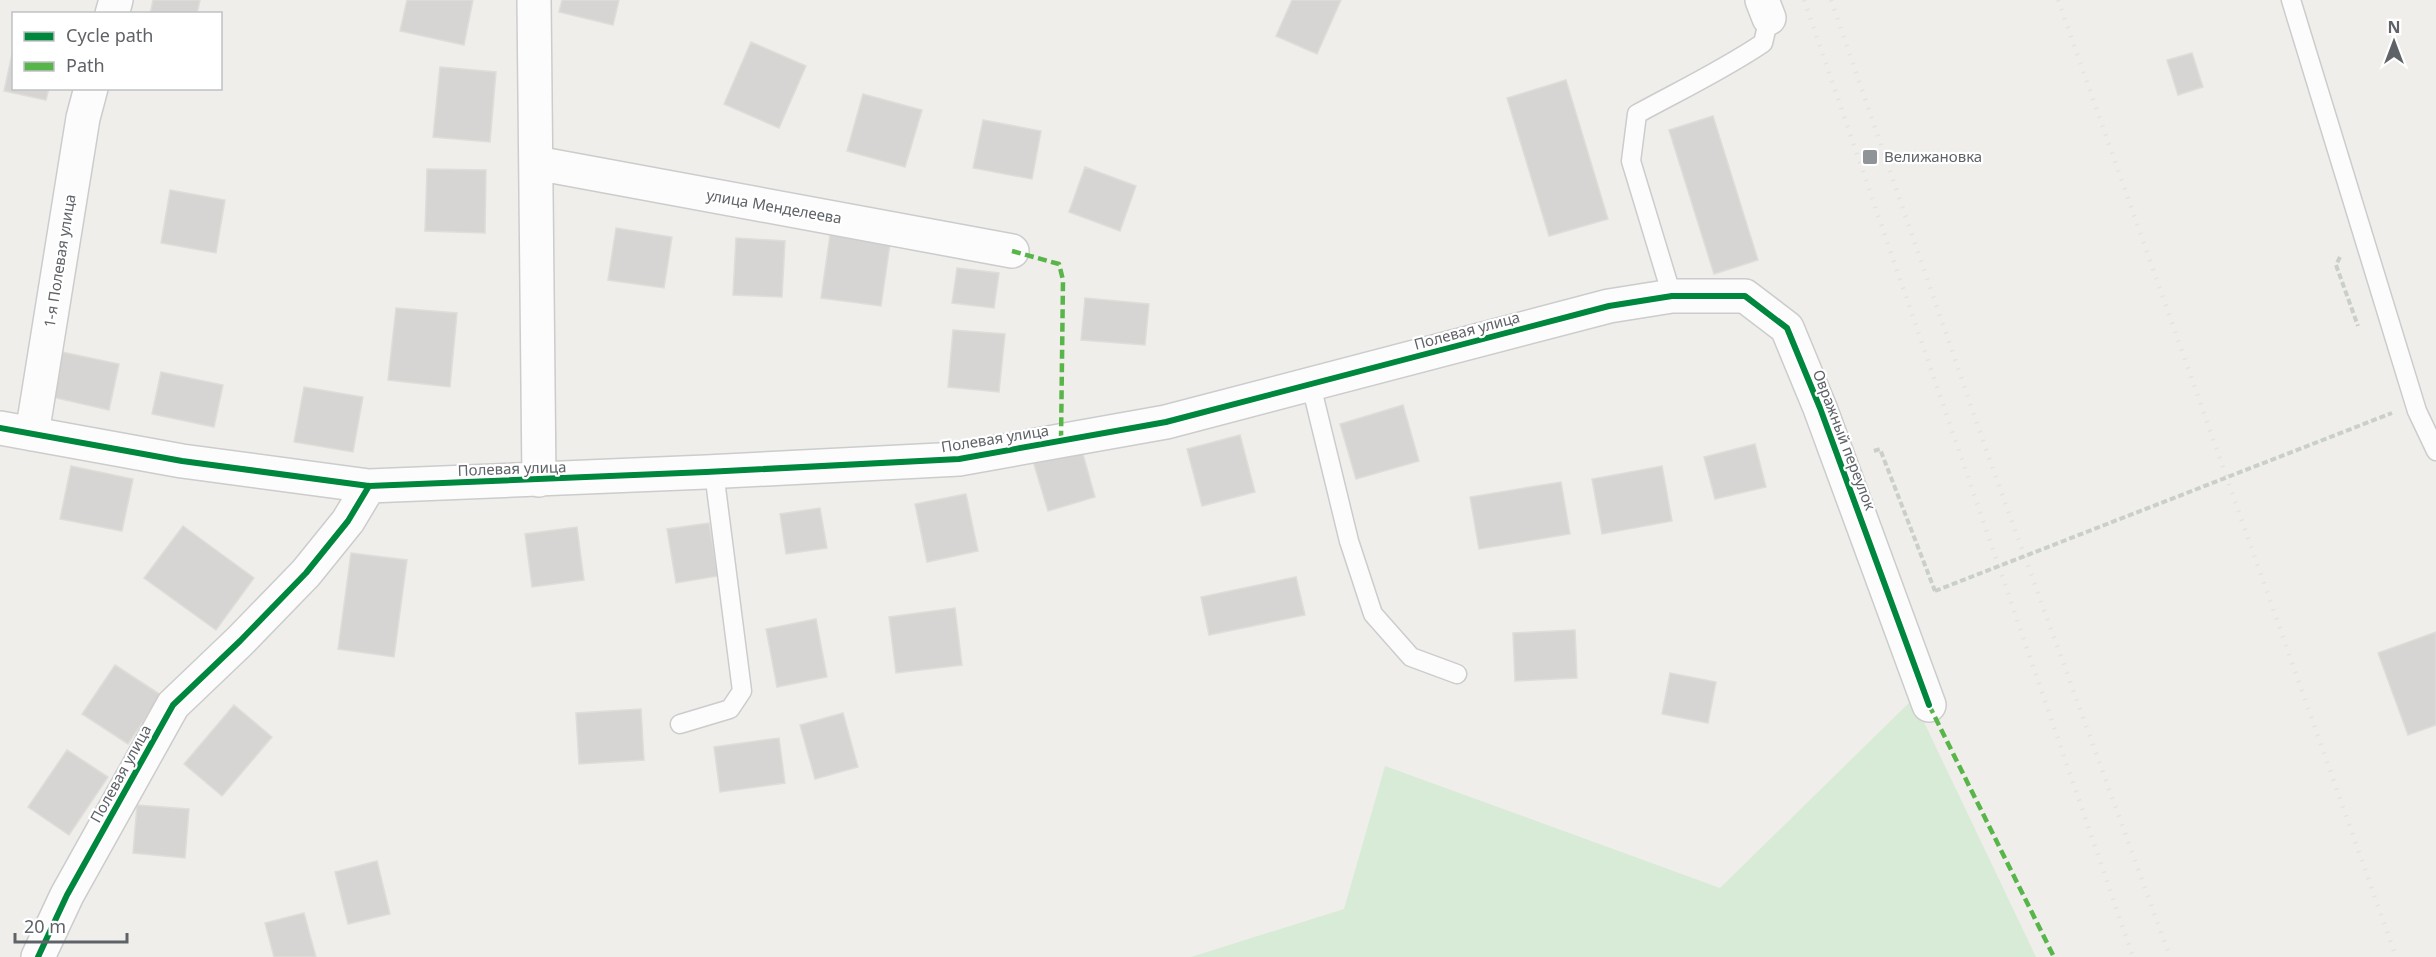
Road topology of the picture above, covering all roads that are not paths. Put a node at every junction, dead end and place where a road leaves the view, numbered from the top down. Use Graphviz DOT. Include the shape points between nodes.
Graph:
graph roads {
  1 [pos="534,0"];
  2 [pos="2291,0"];
  3 [pos="1766,9"];
  4 [pos="90,90"];
  5 [pos="536,163"];
  6 [pos="1012,251"];
  7 [pos="1672,296"];
  8 [pos="1609,306"];
  9 [pos="1311,385"];
  10 [pos="0,428"];
  11 [pos="32,434"];
  12 [pos="2436,451"];
  13 [pos="714,472"];
  14 [pos="539,480"];
  15 [pos="369,486"];
  16 [pos="1457,674"];
  17 [pos="1929,705"];
  18 [pos="680,724"];
  19 [pos="38,957"];
  1 -- 5 [label="street"];
  2 -- 12 [label="lane" via="2417,411"];
  3 -- 7 [label="lane" via="1763,43 1732,64 1637,114 1631,161"];
  4 -- 11 [label="street, 1-я Полевая улица"];
  5 -- 6 [label="street, улица Менделеева"];
  5 -- 14 [label="street"];
  7 -- 8 [label="street, Овражный переулок"];
  7 -- 17 [label="street, Овражный переулок" via="1745,296 1787,328"];
  8 -- 9 [label="street, Полевая улица"];
  9 -- 13 [label="street, Полевая улица" via="1166,422 959,459"];
  9 -- 16 [label="lane" via="1349,541 1373,614 1411,657"];
  10 -- 11 [label="street, Полевая улица"];
  11 -- 15 [label="street, Полевая улица"];
  13 -- 14 [label="street, Полевая улица"];
  13 -- 18 [label="lane" via="742,691 730,709"];
  14 -- 15 [label="street, Полевая улица"];
  15 -- 19 [label="street, Полевая улица" via="348,521 306,573 173,705 67,895"];
}
